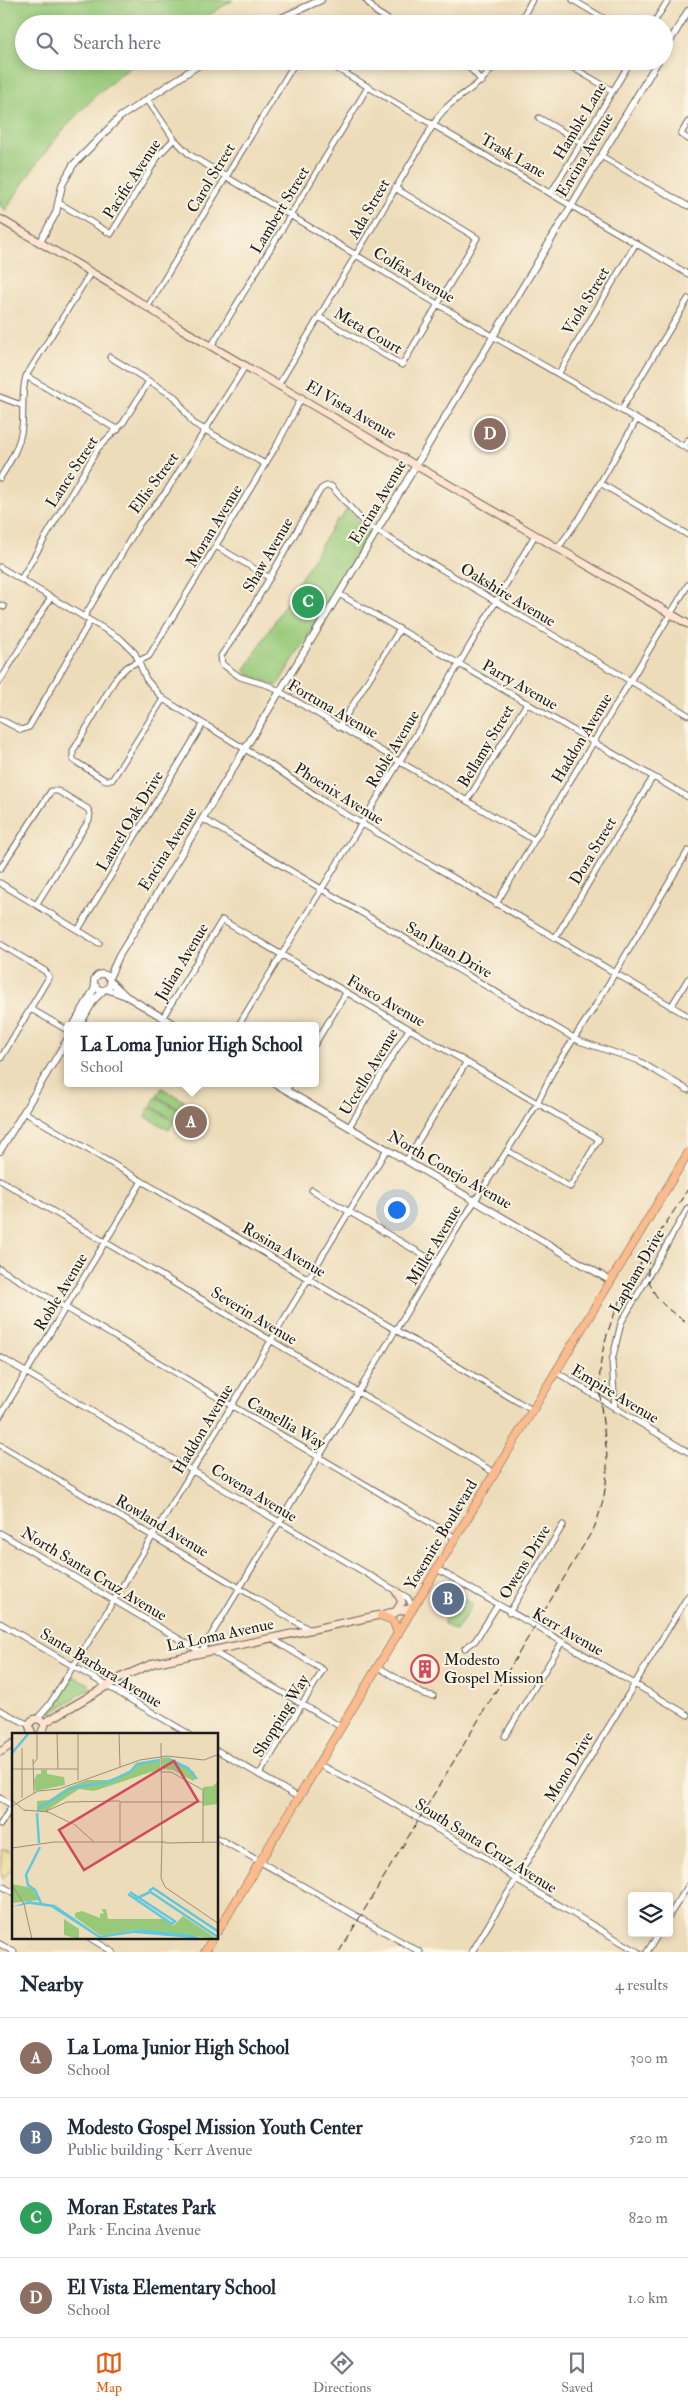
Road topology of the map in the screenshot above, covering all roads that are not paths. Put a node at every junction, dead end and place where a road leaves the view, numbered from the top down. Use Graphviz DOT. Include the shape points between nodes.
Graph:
graph roads {
  1 [pos="321,0"];
  2 [pos="366,0"];
  3 [pos="532,0"];
  4 [pos="573,0"];
  5 [pos="668,0"];
  6 [pos="688,11"];
  7 [pos="288,15"];
  8 [pos="381,15"];
  9 [pos="524,15"];
  10 [pos="598,15"];
  11 [pos="659,15"];
  12 [pos="673,36"];
  13 [pos="191,70"];
  14 [pos="291,70"];
  15 [pos="339,70"];
  16 [pos="471,70"];
  17 [pos="491,70"];
  18 [pos="577,70"];
  19 [pos="626,70"];
  20 [pos="653,70"];
  21 [pos="482,82"];
  22 [pos="368,87"];
  23 [pos="613,91"];
  24 [pos="147,98"];
  25 [pos="539,118"];
  26 [pos="688,122"];
  27 [pos="433,124"];
  28 [pos="174,139"];
  29 [pos="688,139"];
  30 [pos="582,143"];
  31 [pos="601,156"];
  32 [pos="226,178"];
  33 [pos="395,188"];
  34 [pos="551,193"];
  35 [pos="59,203"];
  36 [pos="572,205"];
  37 [pos="688,206"];
  38 [pos="291,217"];
  39 [pos="0,219"];
  40 [pos="40,242"];
  41 [pos="636,242"];
  42 [pos="356,255"];
  43 [pos="91,272"];
  44 [pos="688,274"];
  45 [pos="688,299"];
  46 [pos="439,305"];
  47 [pos="147,308"];
  48 [pos="319,317"];
  49 [pos="494,335"];
  50 [pos="212,345"];
  51 [pos="110,357"];
  52 [pos="246,365"];
  53 [pos="558,373"];
  54 [pos="26,376"];
  55 [pos="149,381"];
  56 [pos="279,384"];
  57 [pos="0,397"];
  58 [pos="302,398"];
  59 [pos="21,405"];
  60 [pos="621,410"];
  61 [pos="637,419"];
  62 [pos="118,430"];
  63 [pos="205,430"];
  64 [pos="688,440"];
  65 [pos="686,448"];
  66 [pos="265,464"];
  67 [pos="417,465"];
  68 [pos="2,470"];
  69 [pos="0,478"];
  70 [pos="600,483"];
  71 [pos="326,486"];
  72 [pos="377,530"];
  73 [pos="536,534"];
  74 [pos="688,535"];
  75 [pos="216,546"];
  76 [pos="558,548"];
  77 [pos="0,567"];
  78 [pos="270,578"];
  79 [pos="21,579"];
  80 [pos="688,585"];
  81 [pos="340,594"];
  82 [pos="50,597"];
  83 [pos="494,602"];
  84 [pos="670,613"];
  85 [pos="84,617"];
  86 [pos="90,621"];
  87 [pos="688,624"];
  88 [pos="400,629"];
  89 [pos="233,638"];
  90 [pos="139,660"];
  91 [pos="459,664"];
  92 [pos="0,681"];
  93 [pos="630,682"];
  94 [pos="280,692"];
  95 [pos="163,699"];
  96 [pos="527,703"];
  97 [pos="688,715"];
  98 [pos="0,719"];
  99 [pos="203,724"];
  100 [pos="339,727"];
  101 [pos="594,742"];
  102 [pos="245,750"];
  103 [pos="400,762"];
  104 [pos="653,777"];
  105 [pos="688,797"];
  106 [pos="467,801"];
  107 [pos="203,819"];
  108 [pos="362,824"];
  109 [pos="534,840"];
  110 [pos="688,851"];
  111 [pos="0,869"];
  112 [pos="0,883"];
  113 [pos="322,889"];
  114 [pos="496,904"];
  115 [pos="36,905"];
  116 [pos="222,920"];
  117 [pos="78,930"];
  118 [pos="555,938"];
  119 [pos="98,943"];
  120 [pos="0,944"];
  121 [pos="281,954"];
  122 [pos="118,956"];
  123 [pos="615,973"];
  124 [pos="102,974"];
  125 [pos="110,979"];
  126 [pos="688,979"];
  127 [pos="96,986"];
  128 [pos="105,989"];
  129 [pos="346,993"];
  130 [pos="126,996"];
  131 [pos="672,1006"];
  132 [pos="31,1009"];
  133 [pos="688,1016"];
  134 [pos="163,1018"];
  135 [pos="75,1022"];
  136 [pos="80,1022"];
  137 [pos="170,1022"];
  138 [pos="240,1022"];
  139 [pos="64,1028"];
  140 [pos="409,1030"];
  141 [pos="319,1037"];
  142 [pos="574,1038"];
  143 [pos="64,1045"];
  144 [pos="1,1058"];
  145 [pos="466,1063"];
  146 [pos="281,1087"];
  147 [pos="288,1087"];
  148 [pos="286,1090"];
  149 [pos="688,1090"];
  150 [pos="537,1104"];
  151 [pos="24,1112"];
  152 [pos="350,1127"];
  153 [pos="387,1149"];
  154 [pos="0,1151"];
  155 [pos="508,1151"];
  156 [pos="688,1152"];
  157 [pos="406,1161"];
  158 [pos="0,1180"];
  159 [pos="142,1181"];
  160 [pos="312,1190"];
  161 [pos="475,1201"];
  162 [pos="688,1208"];
  163 [pos="349,1212"];
  164 [pos="105,1243"];
  165 [pos="437,1263"];
  166 [pos="0,1269"];
  167 [pos="309,1279"];
  168 [pos="611,1281"];
  169 [pos="66,1308"];
  170 [pos="396,1330"];
  171 [pos="271,1341"];
  172 [pos="0,1357"];
  173 [pos="26,1372"];
  174 [pos="556,1372"];
  175 [pos="359,1393"];
  176 [pos="232,1406"];
  177 [pos="615,1409"];
  178 [pos="532,1410"];
  179 [pos="0,1416"];
  180 [pos="0,1445"];
  181 [pos="688,1452"];
  182 [pos="320,1457"];
  183 [pos="192,1471"];
  184 [pos="495,1473"];
  185 [pos="280,1523"];
  186 [pos="563,1525"];
  187 [pos="0,1532"];
  188 [pos="153,1535"];
  189 [pos="456,1538"];
  190 [pos="436,1570"];
  191 [pos="241,1588"];
  192 [pos="396,1591"];
  193 [pos="688,1596"];
  194 [pos="114,1600"];
  195 [pos="497,1606"];
  196 [pos="413,1608"];
  197 [pos="395,1613"];
  198 [pos="509,1613"];
  199 [pos="381,1616"];
  200 [pos="0,1623"];
  201 [pos="310,1630"];
  202 [pos="398,1634"];
  203 [pos="271,1638"];
  204 [pos="562,1642"];
  205 [pos="465,1648"];
  206 [pos="212,1650"];
  207 [pos="201,1652"];
  208 [pos="72,1667"];
  209 [pos="378,1667"];
  210 [pos="634,1684"];
  211 [pos="106,1686"];
  212 [pos="434,1696"];
  213 [pos="303,1704"];
  214 [pos="0,1710"];
  215 [pos="688,1716"];
  216 [pos="37,1719"];
  217 [pos="44,1723"];
  218 [pos="341,1727"];
  219 [pos="29,1732"];
  220 [pos="43,1733"];
  221 [pos="187,1733"];
  222 [pos="505,1736"];
  223 [pos="12,1744"];
  224 [pos="0,1752"];
  225 [pos="219,1752"];
  226 [pos="318,1764"];
  227 [pos="259,1775"];
  228 [pos="298,1797"];
  229 [pos="0,1798"];
  230 [pos="12,1804"];
  231 [pos="12,1806"];
  232 [pos="0,1825"];
  233 [pos="219,1839"];
  234 [pos="259,1862"];
  235 [pos="516,1880"];
  236 [pos="0,1885"];
  237 [pos="688,1886"];
  238 [pos="12,1892"];
  239 [pos="673,1910"];
  240 [pos="219,1926"];
  241 [pos="656,1937"];
  242 [pos="93,1940"];
  243 [pos="212,1940"];
  244 [pos="0,1944"];
  245 [pos="110,1951"];
  246 [pos="14,1952"];
  247 [pos="205,1952"];
  248 [pos="420,1952"];
  249 [pos="472,1952"];
  250 [pos="638,1952"];
  251 [pos="647,1952"];
  1 -- 7 [label="street"];
  2 -- 8 [label="street"];
  3 -- 9 [label="street"];
  4 -- 10 [label="street"];
  5 -- 11 [label="street"];
  6 -- 12 [label="street"];
  13 -- 24 [label="street"];
  14 -- 32 [label="street, Carol Street"];
  15 -- 22 [label="street, Trask Lane"];
  16 -- 21 [label="street"];
  17 -- 21 [label="street, Ada Street"];
  18 -- 23 [label="street"];
  19 -- 23 [label="street, Hamble Lane"];
  20 -- 31 [label="street, Encina Avenue"];
  21 -- 27 [label="street, Ada Street" via="450,104"];
  22 -- 27 [label="street, Trask Lane"];
  22 -- 38 [label="street, Lambert Street"];
  23 -- 30 [label="street, Hamble Lane"];
  24 -- 28 [label="street, Colfax Avenue"];
  24 -- 35 [label="street" via="112,123 73,165 62,185"];
  25 -- 30 [label="street"];
  26 -- 29 [label="street" via="680,134"];
  27 -- 33 [label="street, Ada Street"];
  27 -- 34 [label="street, Trask Lane"];
  28 -- 32 [label="street, Colfax Avenue" via="190,155"];
  28 -- 35 [label="street, Pacific Avenue" via="159,155 111,234"];
  30 -- 34 [label="street, Hamble Lane"];
  31 -- 36 [label="street, Encina Avenue"];
  31 -- 37 [label="street"];
  32 -- 38 [label="street, Colfax Avenue"];
  32 -- 47 [label="street, Carol Street"];
  33 -- 42 [label="street, Ada Street"];
  33 -- 46 [label="street, Meta Court" via="477,238"];
  34 -- 36 [label="street, Trask Lane"];
  35 -- 40 [label="street"];
  36 -- 41 [label="street, Trask Lane"];
  36 -- 49 [label="street, Encina Avenue"];
  38 -- 42 [label="street, Colfax Avenue"];
  38 -- 50 [label="street, Lambert Street"];
  39 -- 40 [label="main road, El Vista Avenue"];
  40 -- 43 [label="main road, El Vista Avenue"];
  41 -- 44 [label="street, Trask Lane"];
  41 -- 53 [label="street, Viola Street"];
  42 -- 46 [label="street, Colfax Avenue"];
  42 -- 48 [label="street, Ada Street"];
  43 -- 47 [label="main road, El Vista Avenue"];
  43 -- 54 [label="street"];
  45 -- 60 [label="street"];
  46 -- 48 [label="street, Meta Court" via="402,365"];
  46 -- 49 [label="street, Colfax Avenue"];
  47 -- 50 [label="main road, El Vista Avenue"];
  48 -- 56 [label="street, Ada Street"];
  49 -- 53 [label="street, Colfax Avenue"];
  49 -- 67 [label="street, Encina Avenue"];
  50 -- 52 [label="main road, El Vista Avenue"];
  51 -- 55 [label="street"];
  52 -- 56 [label="main road, El Vista Avenue"];
  52 -- 63 [label="street, Ellis Street"];
  53 -- 60 [label="street, Colfax Avenue"];
  54 -- 59 [label="street"];
  54 -- 62 [label="street"];
  55 -- 62 [label="street, Lance Street"];
  55 -- 63 [label="street" via="179,400 189,418"];
  56 -- 58 [label="main road, El Vista Avenue"];
  57 -- 59 [label="street"];
  58 -- 66 [label="street, Moran Avenue"];
  58 -- 67 [label="main road, El Vista Avenue"];
  59 -- 68 [label="street" via="20,436"];
  60 -- 61 [label="street, Colfax Avenue"];
  61 -- 65 [label="street, Colfax Avenue"];
  61 -- 70 [label="street"];
  62 -- 79 [label="street, Lance Street" via="98,448"];
  63 -- 66 [label="street"];
  63 -- 85 [label="street, Ellis Street" via="166,492 140,523"];
  64 -- 65 [label="street"];
  66 -- 75 [label="street, Moran Avenue"];
  67 -- 72 [label="street, Encina Avenue"];
  67 -- 73 [label="main road, El Vista Avenue"];
  68 -- 69 [label="street"];
  70 -- 74 [label="street"];
  70 -- 76 [label="street"];
  71 -- 72 [label="street, Oakshire Avenue" via="335,489 356,515"];
  71 -- 78 [label="street, Shaw Avenue" via="321,489"];
  72 -- 81 [label="street, Encina Avenue"];
  72 -- 83 [label="street, Oakshire Avenue"];
  73 -- 76 [label="main road, El Vista Avenue"];
  73 -- 83 [label="street, Roble Avenue"];
  75 -- 78 [label="street"];
  75 -- 90 [label="street, Moran Avenue" via="149,656"];
  76 -- 84 [label="main road, El Vista Avenue"];
  77 -- 79 [label="street, Phoenix Avenue"];
  78 -- 89 [label="street, Shaw Avenue"];
  79 -- 82 [label="street, Phoenix Avenue"];
  80 -- 84 [label="street, Haddon Avenue"];
  81 -- 88 [label="street, Parry Avenue"];
  81 -- 94 [label="street, Encina Avenue"];
  82 -- 85 [label="street, Phoenix Avenue"];
  82 -- 92 [label="street"];
  83 -- 91 [label="street, Roble Avenue"];
  83 -- 93 [label="street, Oakshire Avenue"];
  84 -- 87 [label="main road, El Vista Avenue"];
  84 -- 93 [label="street, Haddon Avenue"];
  85 -- 86 [label="street, Phoenix Avenue"];
  86 -- 90 [label="street, Phoenix Avenue" via="121,639"];
  86 -- 98 [label="street" via="29,727 21,730"];
  88 -- 91 [label="street, Parry Avenue"];
  88 -- 100 [label="street"];
  89 -- 94 [label="street, Fortuna Avenue" via="221,656 224,667 240,677"];
  90 -- 95 [label="street, Phoenix Avenue" via="146,679"];
  90 -- 95 [label="street, Moran Avenue" via="116,678 73,751 74,762 104,780 112,780"];
  91 -- 96 [label="street, Parry Avenue"];
  91 -- 103 [label="street, Roble Avenue"];
  93 -- 97 [label="street, Oakshire Avenue"];
  93 -- 101 [label="street, Haddon Avenue"];
  94 -- 100 [label="street, Fortuna Avenue"];
  94 -- 102 [label="street, Encina Avenue"];
  95 -- 99 [label="street, Phoenix Avenue"];
  96 -- 101 [label="street, Parry Avenue"];
  96 -- 106 [label="street, Bellamy Street"];
  99 -- 102 [label="street, Phoenix Avenue"];
  99 -- 117 [label="street, Laurel Oak Drive"];
  100 -- 103 [label="street, Fortuna Avenue"];
  101 -- 104 [label="street, Parry Avenue"];
  101 -- 109 [label="street, Haddon Avenue"];
  102 -- 107 [label="street, Encina Avenue"];
  102 -- 108 [label="street, Phoenix Avenue"];
  103 -- 106 [label="street, Fortuna Avenue"];
  103 -- 108 [label="street, Roble Avenue"];
  104 -- 105 [label="street, Parry Avenue"];
  104 -- 118 [label="street, Dora Street"];
  106 -- 109 [label="street, Fortuna Avenue"];
  107 -- 113 [label="street, San Juan Drive"];
  107 -- 122 [label="street, Encina Avenue"];
  108 -- 113 [label="street, Roble Avenue"];
  108 -- 114 [label="street, Phoenix Avenue"];
  109 -- 114 [label="street, Haddon Avenue"];
  110 -- 123 [label="street, Miller Avenue"];
  111 -- 115 [label="street" via="49,793 58,791 88,809 89,820"];
  112 -- 115 [label="street"];
  113 -- 121 [label="street, Roble Avenue"];
  113 -- 142 [label="street, San Juan Drive"];
  114 -- 118 [label="street, Phoenix Avenue"];
  115 -- 117 [label="street"];
  116 -- 121 [label="street, Fusco Avenue"];
  116 -- 134 [label="street, Julian Avenue"];
  117 -- 119 [label="street"];
  118 -- 123 [label="street, Phoenix Avenue"];
  120 -- 132 [label="street" via="48,975 48,981"];
  121 -- 129 [label="street, Fusco Avenue"];
  121 -- 138 [label="street, Roble Avenue"];
  122 -- 124 [label="street, Encina Avenue"];
  122 -- 125 [label="street, Encina Avenue"];
  123 -- 131 [label="street, Phoenix Avenue"];
  123 -- 142 [label="street, Miller Avenue"];
  124 -- 125 [label="street"];
  124 -- 127 [label="street, Encina Avenue" via="95,979"];
  125 -- 128 [label="street, Encina Avenue"];
  125 -- 130 [label="street"];
  126 -- 131 [label="street"];
  127 -- 128 [label="street"];
  127 -- 135 [label="street"];
  128 -- 130 [label="street"];
  128 -- 136 [label="street"];
  129 -- 140 [label="street, Fusco Avenue"];
  129 -- 141 [label="street"];
  130 -- 134 [label="street"];
  131 -- 133 [label="street, Phoenix Avenue"];
  132 -- 139 [label="street"];
  132 -- 144 [label="street"];
  134 -- 137 [label="street"];
  140 -- 145 [label="street, Fusco Avenue"];
  140 -- 152 [label="street, Uccello Avenue"];
  142 -- 149 [label="street, San Juan Drive" via="637,1060"];
  142 -- 150 [label="street, Miller Avenue"];
  143 -- 151 [label="street"];
  145 -- 150 [label="street, Fusco Avenue"];
  145 -- 157 [label="street"];
  146 -- 148 [label="street, North Conejo Avenue"];
  147 -- 148 [label="street"];
  148 -- 152 [label="street, North Conejo Avenue"];
  150 -- 155 [label="street, Miller Avenue"];
  150 -- 155 [label="street, Fusco Avenue" via="599,1139 570,1187"];
  151 -- 154 [label="street"];
  151 -- 159 [label="street, Rosina Avenue"];
  152 -- 153 [label="street, North Conejo Avenue"];
  153 -- 157 [label="street, North Conejo Avenue"];
  153 -- 163 [label="street, Haddon Avenue"];
  155 -- 161 [label="street, Miller Avenue"];
  156 -- 168 [label="main road, Yosemite Boulevard"];
  157 -- 161 [label="street, North Conejo Avenue"];
  158 -- 164 [label="street, Severin Avenue"];
  159 -- 164 [label="street, Roble Avenue"];
  159 -- 167 [label="street, Rosina Avenue"];
  160 -- 163 [label="street"];
  161 -- 165 [label="street, Miller Avenue"];
  161 -- 168 [label="street, North Conejo Avenue"];
  162 -- 177 [label="street, Lapham Drive" via="621,1323 612,1361"];
  163 -- 165 [label="street"];
  163 -- 167 [label="street, Haddon Avenue"];
  164 -- 169 [label="street, Roble Avenue"];
  164 -- 171 [label="street, Severin Avenue"];
  165 -- 170 [label="street, Miller Avenue"];
  166 -- 169 [label="street, Camellia Way"];
  167 -- 170 [label="street, Rosina Avenue"];
  167 -- 171 [label="street, Haddon Avenue"];
  168 -- 174 [label="main road, Yosemite Boulevard"];
  169 -- 173 [label="street, Roble Avenue"];
  169 -- 176 [label="street, Camellia Way"];
  170 -- 175 [label="street, Miller Avenue"];
  170 -- 178 [label="street, Rosina Avenue"];
  171 -- 175 [label="street, Severin Avenue"];
  171 -- 176 [label="street, Haddon Avenue"];
  172 -- 173 [label="street, Covena Avenue"];
  173 -- 179 [label="street, Roble Avenue"];
  173 -- 183 [label="street, Covena Avenue"];
  174 -- 177 [label="street, Empire Avenue"];
  174 -- 178 [label="main road, Yosemite Boulevard"];
  175 -- 182 [label="street, Miller Avenue"];
  175 -- 184 [label="street, Severin Avenue"];
  176 -- 182 [label="street, Camellia Way"];
  176 -- 183 [label="street, Haddon Avenue"];
  177 -- 181 [label="street, Empire Avenue"];
  178 -- 184 [label="main road, Yosemite Boulevard"];
  180 -- 188 [label="street, Rowland Avenue"];
  182 -- 185 [label="street, Miller Avenue"];
  182 -- 189 [label="street, Camellia Way"];
  183 -- 185 [label="street, Covena Avenue"];
  183 -- 188 [label="street, Haddon Avenue"];
  184 -- 189 [label="main road, Yosemite Boulevard"];
  185 -- 191 [label="street, Miller Avenue"];
  185 -- 192 [label="street, Covena Avenue"];
  186 -- 198 [label="street, Owens Drive"];
  187 -- 194 [label="street, North Santa Cruz Avenue"];
  188 -- 191 [label="street, Rowland Avenue"];
  188 -- 194 [label="street, Haddon Avenue"];
  189 -- 190 [label="main road, Yosemite Boulevard"];
  190 -- 195 [label="street, Kerr Avenue"];
  190 -- 196 [label="main road, Yosemite Boulevard"];
  191 -- 201 [label="street, Rowland Avenue"];
  191 -- 207 [label="street, Miller Avenue"];
  192 -- 196 [label="street, Covena Avenue" via="408,1598"];
  192 -- 197 [label="main road" via="402,1602"];
  193 -- 210 [label="street, Mono Drive"];
  194 -- 207 [label="street, North Santa Cruz Avenue"];
  194 -- 208 [label="street, Haddon Avenue"];
  195 -- 198 [label="street, Kerr Avenue"];
  195 -- 205 [label="street" via="475,1641"];
  196 -- 197 [label="main road, La Loma Avenue"];
  196 -- 202 [label="main road, Yosemite Boulevard"];
  197 -- 199 [label="main road, La Loma Avenue"];
  198 -- 204 [label="street, Kerr Avenue"];
  199 -- 201 [label="main road, La Loma Avenue"];
  199 -- 202 [label="main road" via="392,1619"];
  200 -- 208 [label="street, Santa Barbara Avenue"];
  201 -- 203 [label="main road, La Loma Avenue"];
  202 -- 209 [label="main road, Yosemite Boulevard"];
  203 -- 206 [label="main road, La Loma Avenue"];
  203 -- 213 [label="street, Shopping Way" via="323,1670"];
  204 -- 210 [label="street, Kerr Avenue"];
  204 -- 222 [label="street"];
  206 -- 207 [label="main road, La Loma Avenue"];
  206 -- 213 [label="street"];
  207 -- 211 [label="main road, La Loma Avenue" via="147,1666"];
  208 -- 211 [label="street, Santa Barbara Avenue"];
  208 -- 216 [label="street, Haddon Avenue"];
  209 -- 212 [label="street" via="423,1694"];
  209 -- 218 [label="main road, Yosemite Boulevard"];
  210 -- 215 [label="street, Kerr Avenue"];
  210 -- 235 [label="street, Mono Drive"];
  211 -- 217 [label="main road, La Loma Avenue"];
  211 -- 221 [label="street, Santa Barbara Avenue"];
  213 -- 218 [label="street"];
  213 -- 227 [label="street, Shopping Way"];
  214 -- 219 [label="street"];
  216 -- 217 [label="main road"];
  216 -- 219 [label="main road" via="32,1720"];
  217 -- 220 [label="main road"];
  218 -- 226 [label="main road, Yosemite Boulevard"];
  223 -- 224 [label="main road"];
  225 -- 227 [label="street"];
  226 -- 228 [label="main road, Yosemite Boulevard"];
  226 -- 235 [label="street, South Santa Cruz Avenue" via="365,1787 483,1856"];
  227 -- 228 [label="street"];
  228 -- 234 [label="main road, Yosemite Boulevard"];
  229 -- 230 [label="street"];
  231 -- 232 [label="street"];
  233 -- 234 [label="street"];
  234 -- 240 [label="main road, Yosemite Boulevard"];
  234 -- 248 [label="street"];
  235 -- 249 [label="street, Mono Drive"];
  235 -- 250 [label="street, South Santa Cruz Avenue"];
  236 -- 238 [label="street"];
  237 -- 239 [label="street"];
  241 -- 251 [label="street"];
  242 -- 245 [label="street"];
  243 -- 247 [label="main road"];
  244 -- 246 [label="street"];
}
